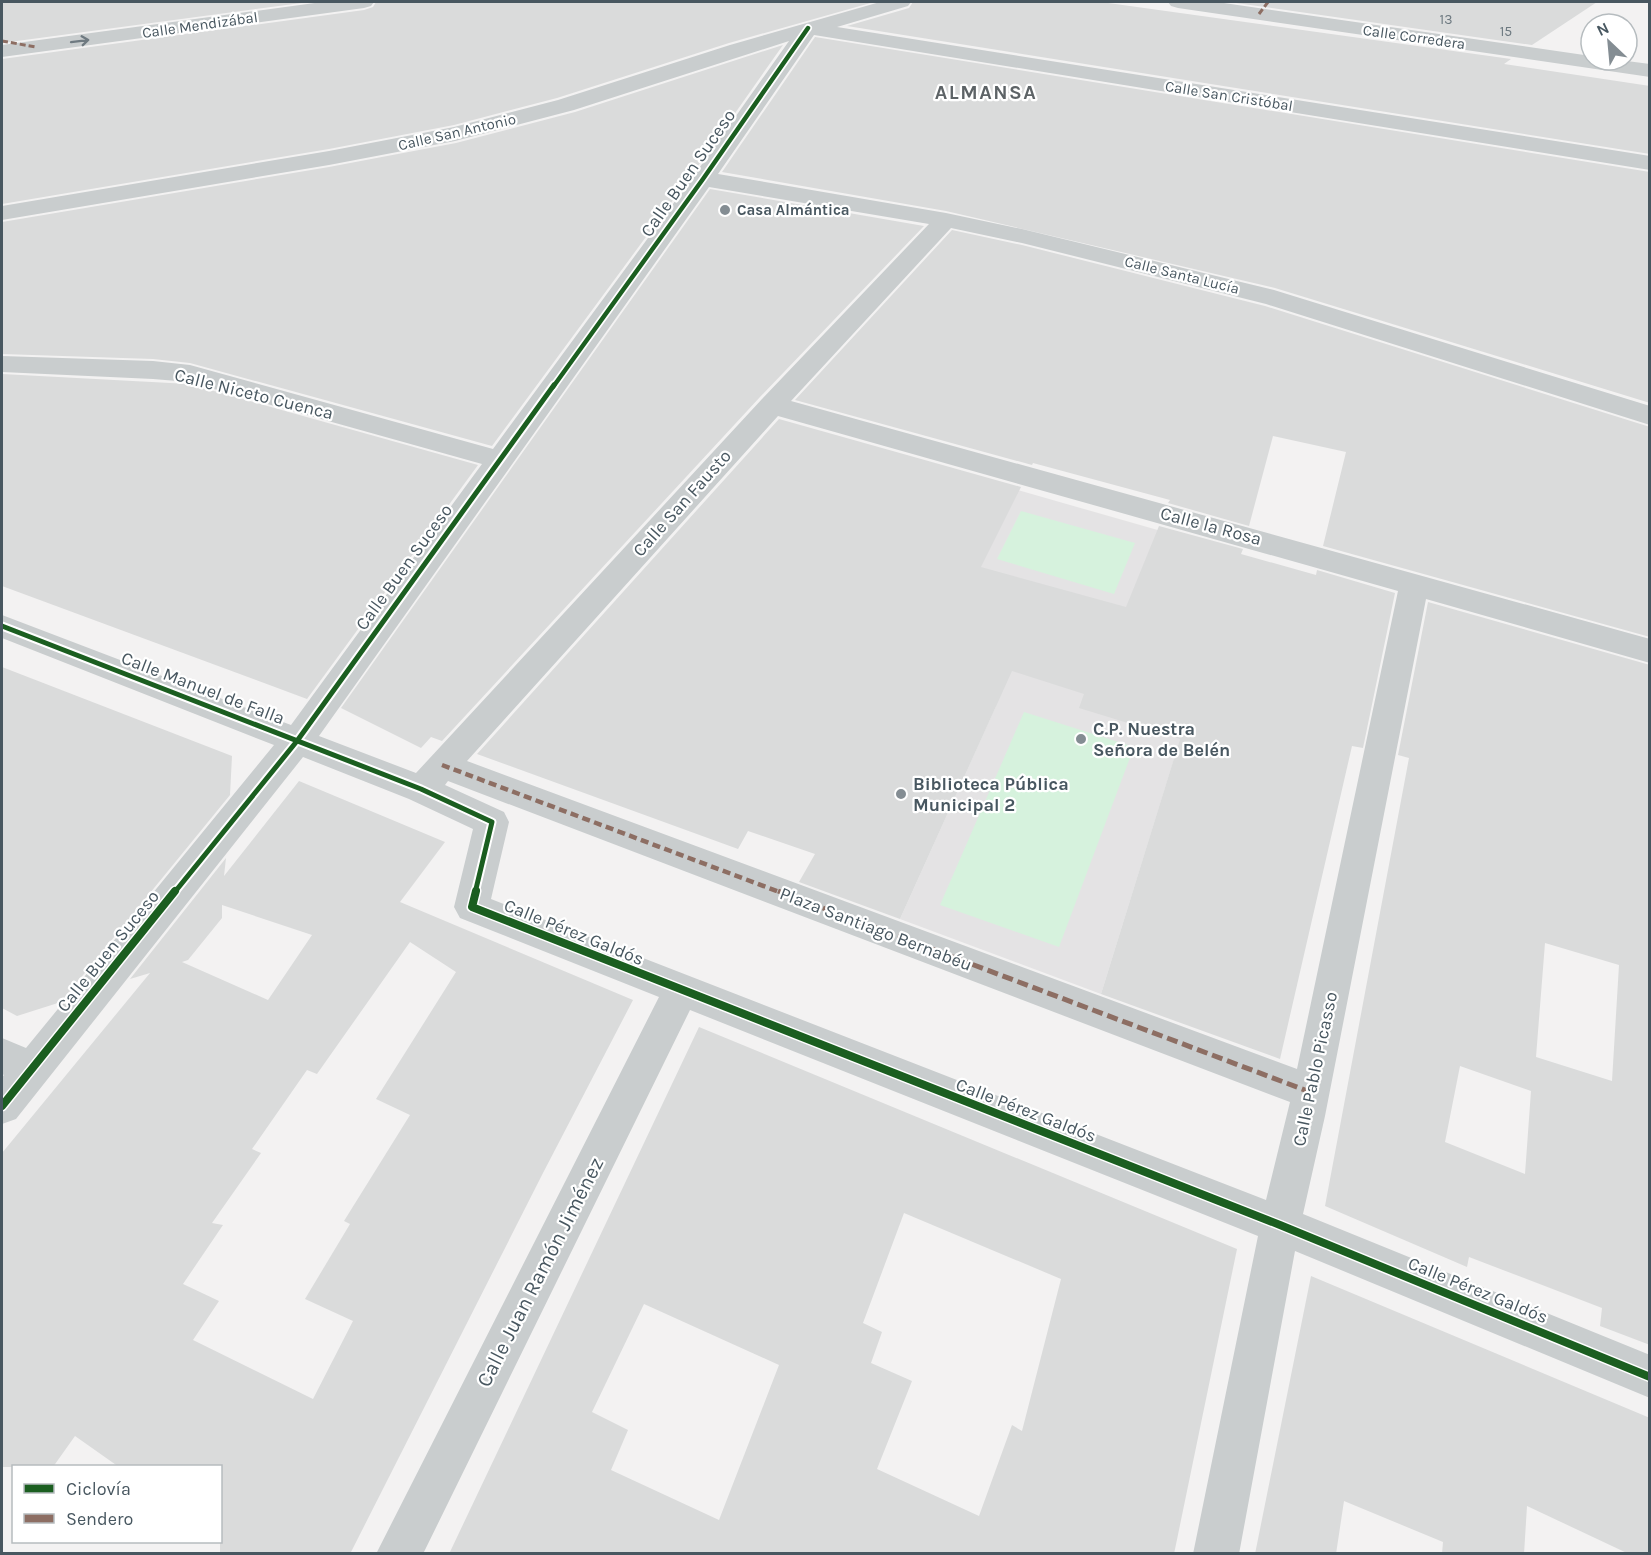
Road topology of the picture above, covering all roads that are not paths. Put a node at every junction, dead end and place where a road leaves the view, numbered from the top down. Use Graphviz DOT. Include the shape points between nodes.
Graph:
graph roads {
  1 [pos="364,2"];
  2 [pos="901,2"];
  3 [pos="1178,2"];
  4 [pos="1263,8"];
  5 [pos="808,28"];
  6 [pos="2,41"];
  7 [pos="36,47"];
  8 [pos="2,51"];
  9 [pos="1650,71"];
  10 [pos="1650,163"];
  11 [pos="703,178"];
  12 [pos="2,213"];
  13 [pos="946,220"];
  14 [pos="2,364"];
  15 [pos="772,405"];
  16 [pos="1650,416"];
  17 [pos="500,460"];
  18 [pos="1414,584"];
  19 [pos="2,626"];
  20 [pos="1650,651"];
  21 [pos="297,741"];
  22 [pos="431,777"];
  23 [pos="492,822"];
  24 [pos="681,991"];
  25 [pos="16,1063"];
  26 [pos="1311,1092"];
  27 [pos="2,1106"];
  28 [pos="1280,1225"];
  29 [pos="1650,1377"];
  30 [pos="399,1554"];
  31 [pos="1216,1554"];
  7 -- 1 [label="street, Calle Mendizábal, one-way" via="179,19"];
  2 -- 5 [label="street, Calle San Antonio"];
  3 -- 4 [label="street, Calle Corredera"];
  4 -- 9 [label="street, Calle Corredera"];
  5 -- 10 [label="street, Calle San Cristóbal"];
  5 -- 11 [label="street, Calle Buen Suceso"];
  5 -- 12 [label="street, Calle San Antonio" via="566,105 455,134"];
  6 -- 7 [label="street, Calle Mendizábal"];
  7 -- 8 [label="street, Calle Mendizábal"];
  11 -- 13 [label="street, Calle Santa Lucía"];
  11 -- 17 [label="street, Calle Buen Suceso"];
  13 -- 15 [label="street, Calle San Fausto"];
  13 -- 16 [label="street, Calle Santa Lucía" via="1274,298"];
  14 -- 17 [label="street, Calle Niceto Cuenca" via="190,374"];
  15 -- 18 [label="street, Calle la Rosa"];
  15 -- 22 [label="street, Calle San Fausto"];
  17 -- 21 [label="street, Calle Buen Suceso"];
  18 -- 20 [label="street, Calle la Rosa"];
  18 -- 26 [label="street, Calle Pablo Picasso"];
  19 -- 21 [label="street, Calle Manuel de Falla"];
  21 -- 22 [label="street, Calle Manuel de Falla"];
  21 -- 25 [label="street, Calle Buen Suceso"];
  22 -- 23 [label="street, Calle Manuel de Falla"];
  22 -- 26 [label="street, Plaza Santiago Bernabéu"];
  23 -- 24 [label="street, Calle Pérez Galdós" via="472,907"];
  24 -- 28 [label="street, Calle Pérez Galdós"];
  24 -- 30 [label="street, Calle Juan Ramón Jiménez"];
  25 -- 27 [label="street, Calle Buen Suceso"];
  26 -- 28 [label="street, Calle Pablo Picasso"];
  28 -- 29 [label="street, Calle Pérez Galdós"];
  28 -- 31 [label="street, Calle Pablo Picasso"];
}
